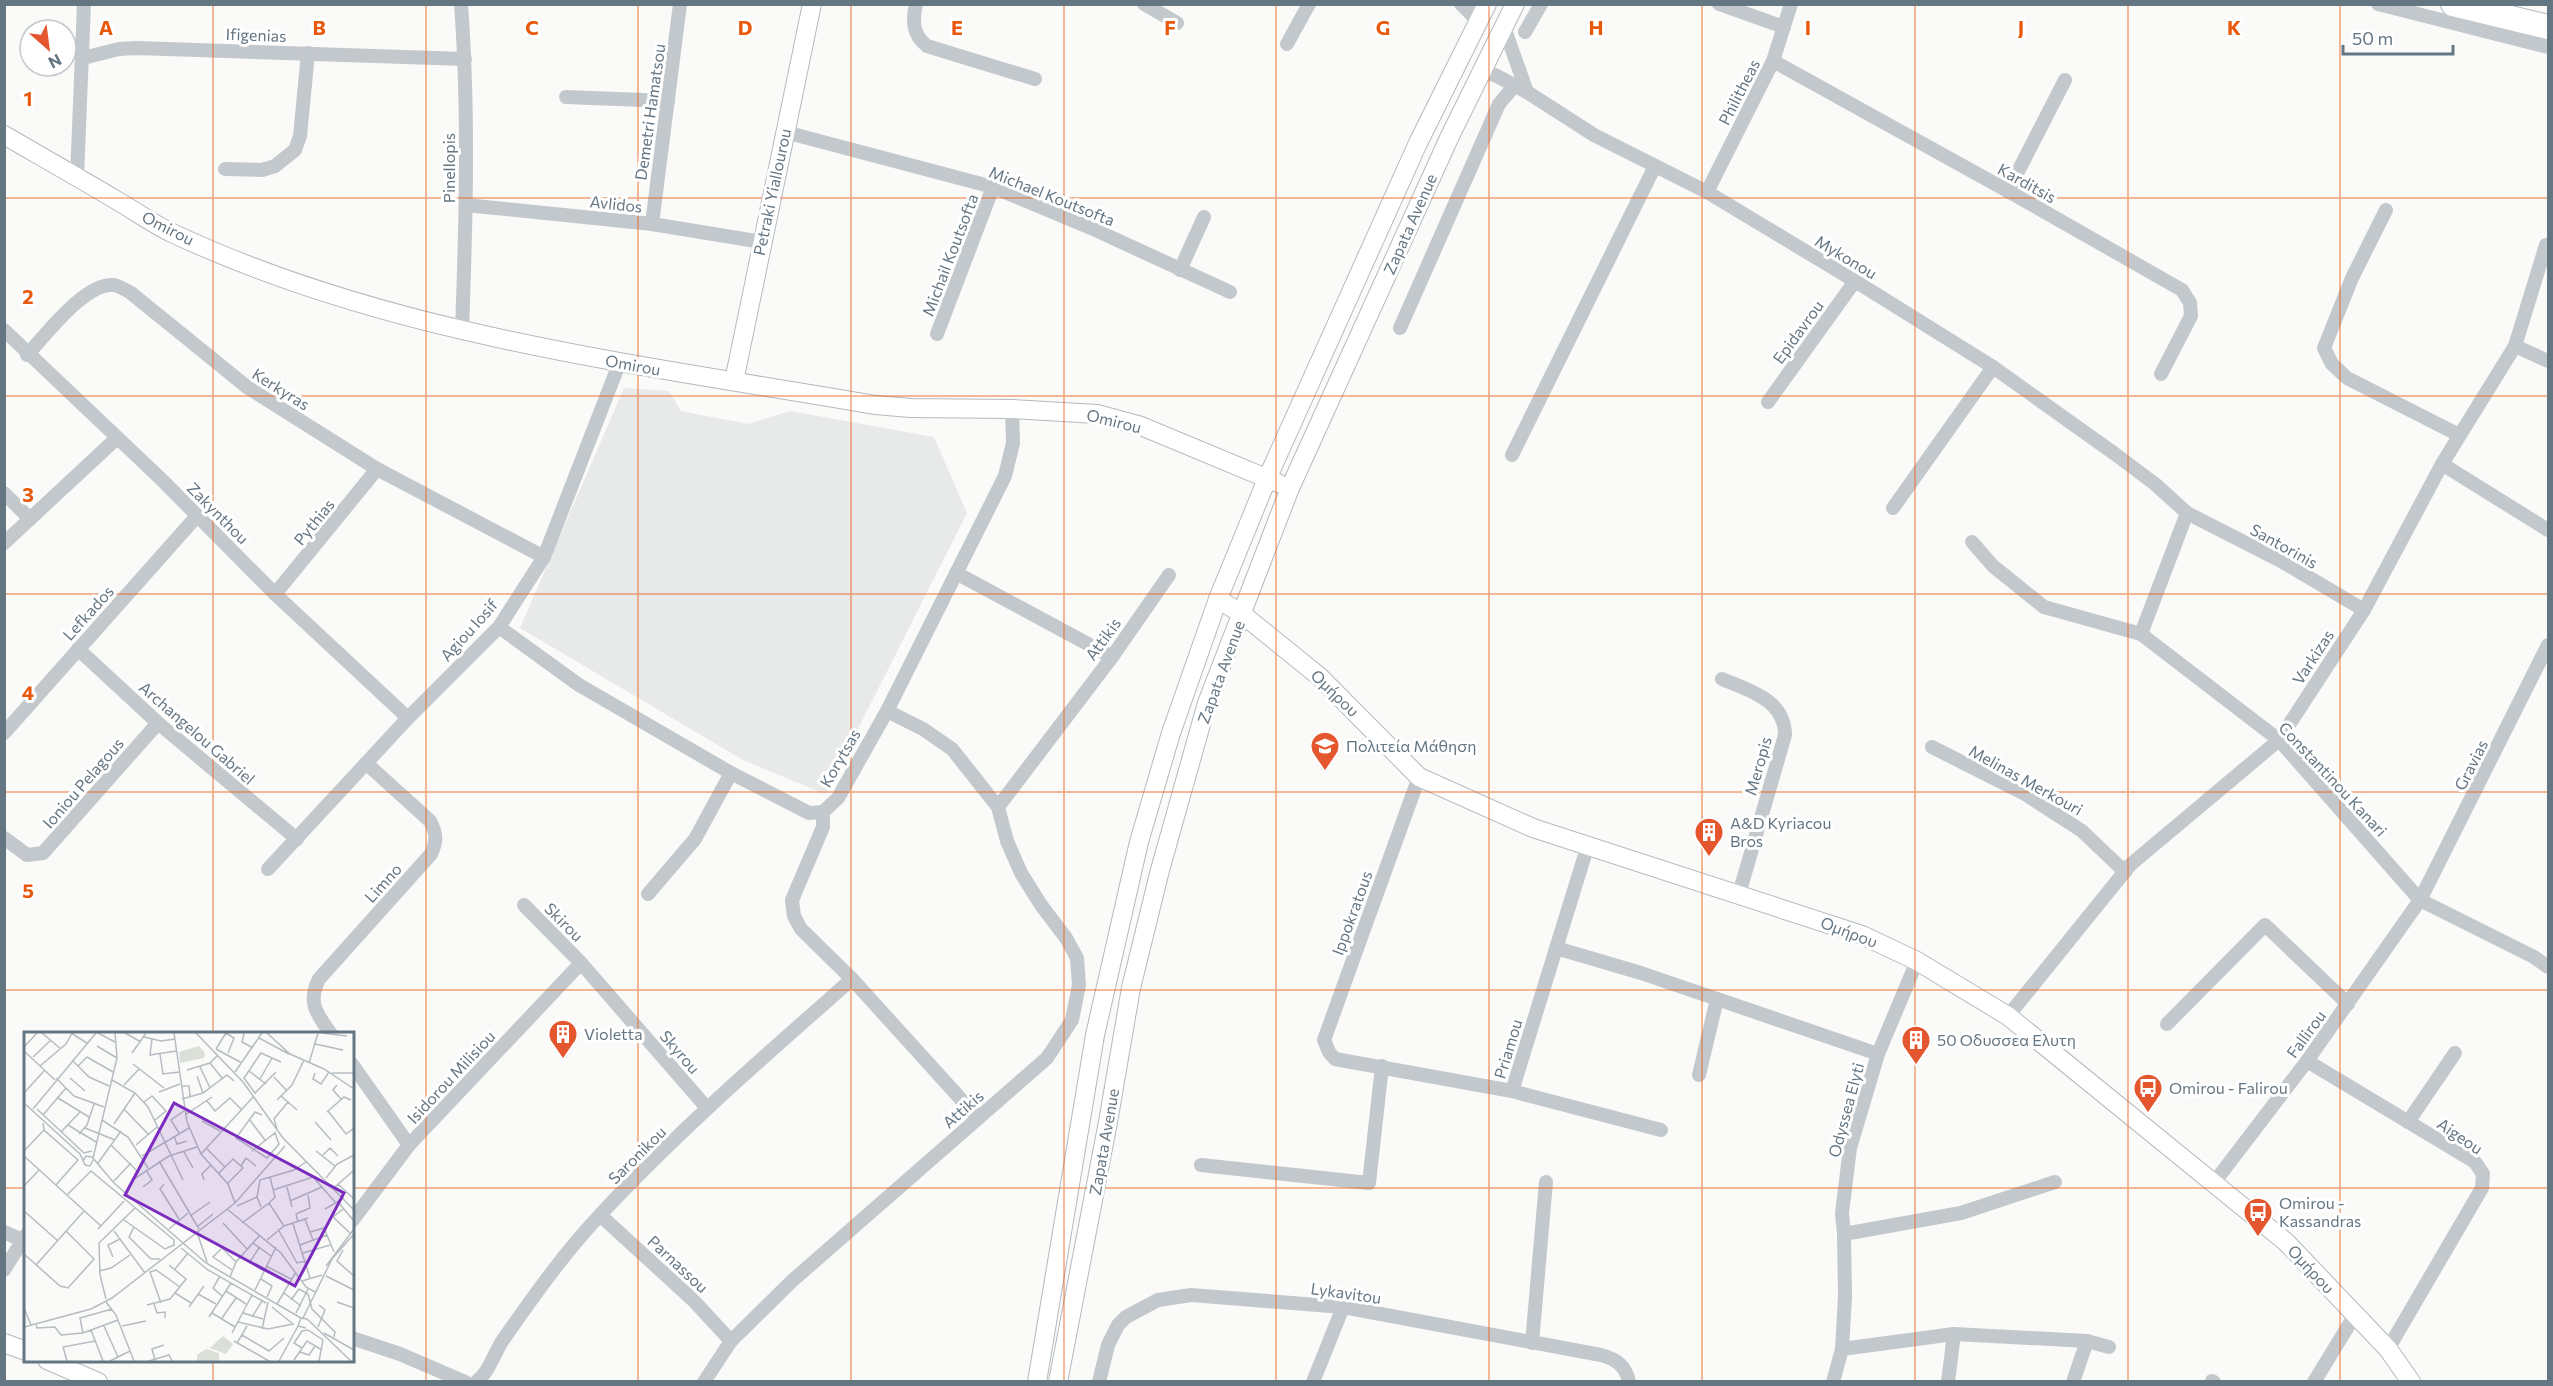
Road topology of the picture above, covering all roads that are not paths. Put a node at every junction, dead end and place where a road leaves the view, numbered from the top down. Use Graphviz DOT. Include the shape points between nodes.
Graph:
graph roads {
  1 [pos="84,4"];
  2 [pos="461,4"];
  3 [pos="680,4"];
  4 [pos="812,4"];
  5 [pos="916,4"];
  6 [pos="1144,4"];
  7 [pos="1310,4"];
  8 [pos="1461,4"];
  9 [pos="1487,4"];
  10 [pos="1515,4"];
  11 [pos="1541,4"];
  12 [pos="1719,4"];
  13 [pos="1791,4"];
  14 [pos="2378,4"];
  15 [pos="2453,4"];
  16 [pos="2420,10"];
  17 [pos="2520,21"];
  18 [pos="1479,22"];
  19 [pos="1177,23"];
  20 [pos="1504,27"];
  21 [pos="1784,27"];
  22 [pos="2548,27"];
  23 [pos="1525,32"];
  24 [pos="2493,33"];
  25 [pos="1287,44"];
  26 [pos="2548,47"];
  27 [pos="308,53"];
  28 [pos="84,58"];
  29 [pos="465,59"];
  30 [pos="1773,61"];
  31 [pos="1483,72"];
  32 [pos="1035,79"];
  33 [pos="2065,80"];
  34 [pos="1521,88"];
  35 [pos="566,97"];
  36 [pos="668,101"];
  37 [pos="785,132"];
  38 [pos="4,135"];
  39 [pos="1656,166"];
  40 [pos="225,168"];
  41 [pos="77,177"];
  42 [pos="993,187"];
  43 [pos="2008,191"];
  44 [pos="1707,192"];
  45 [pos="466,206"];
  46 [pos="2386,210"];
  47 [pos="1204,217"];
  48 [pos="652,224"];
  49 [pos="762,242"];
  50 [pos="2546,245"];
  51 [pos="1180,270"];
  52 [pos="1855,282"];
  53 [pos="1230,292"];
  54 [pos="1400,328"];
  55 [pos="4,330"];
  56 [pos="462,330"];
  57 [pos="937,334"];
  58 [pos="2515,346"];
  59 [pos="27,355"];
  60 [pos="2548,361"];
  61 [pos="619,364"];
  62 [pos="1993,367"];
  63 [pos="2161,374"];
  64 [pos="734,381"];
  65 [pos="1768,402"];
  66 [pos="1011,409"];
  67 [pos="2459,435"];
  68 [pos="117,438"];
  69 [pos="1512,455"];
  70 [pos="2442,464"];
  71 [pos="377,469"];
  72 [pos="1267,479"];
  73 [pos="1290,488"];
  74 [pos="4,493"];
  75 [pos="1893,508"];
  76 [pos="2187,513"];
  77 [pos="197,516"];
  78 [pos="30,519"];
  79 [pos="2548,530"];
  80 [pos="1972,542"];
  81 [pos="4,543"];
  82 [pos="544,557"];
  83 [pos="956,573"];
  84 [pos="1169,574"];
  85 [pos="275,594"];
  86 [pos="1218,599"];
  87 [pos="2364,610"];
  88 [pos="1242,614"];
  89 [pos="499,627"];
  90 [pos="2141,634"];
  91 [pos="2548,645"];
  92 [pos="78,649"];
  93 [pos="1112,657"];
  94 [pos="1722,679"];
  95 [pos="887,711"];
  96 [pos="408,718"];
  97 [pos="158,723"];
  98 [pos="4,733"];
  99 [pos="2279,740"];
  100 [pos="1932,747"];
  101 [pos="366,764"];
  102 [pos="731,773"];
  103 [pos="1419,777"];
  104 [pos="998,807"];
  105 [pos="823,812"];
  106 [pos="4,838"];
  107 [pos="297,839"];
  108 [pos="1588,845"];
  109 [pos="268,869"];
  110 [pos="2125,872"];
  111 [pos="648,894"];
  112 [pos="1739,894"];
  113 [pos="2420,900"];
  114 [pos="524,905"];
  115 [pos="1556,948"];
  116 [pos="1917,961"];
  117 [pos="581,963"];
  118 [pos="2548,967"];
  119 [pos="852,979"];
  120 [pos="1717,999"];
  121 [pos="2348,1004"];
  122 [pos="2008,1016"];
  123 [pos="2167,1024"];
  124 [pos="330,1032"];
  125 [pos="2456,1053"];
  126 [pos="1878,1054"];
  127 [pos="1335,1059"];
  128 [pos="2307,1061"];
  129 [pos="1382,1066"];
  130 [pos="354,1067"];
  131 [pos="1699,1075"];
  132 [pos="1512,1091"];
  133 [pos="707,1108"];
  134 [pos="978,1118"];
  135 [pos="2408,1122"];
  136 [pos="1661,1130"];
  137 [pos="409,1145"];
  138 [pos="1201,1165"];
  139 [pos="1546,1182"];
  140 [pos="2055,1182"];
  141 [pos="2213,1185"];
  142 [pos="600,1215"];
  143 [pos="354,1218"];
  144 [pos="4,1232"];
  145 [pos="1844,1234"];
  146 [pos="24,1237"];
  147 [pos="4,1270"];
  148 [pos="1343,1307"];
  149 [pos="2355,1315"];
  150 [pos="1954,1334"];
  151 [pos="354,1339"];
  152 [pos="731,1341"];
  153 [pos="2087,1341"];
  154 [pos="4,1343"];
  155 [pos="1532,1343"];
  156 [pos="2109,1347"];
  157 [pos="1842,1349"];
  158 [pos="2388,1349"];
  159 [pos="24,1351"];
  160 [pos="52,1362"];
  161 [pos="1628,1377"];
  162 [pos="98,1382"];
  163 [pos="465,1382"];
  164 [pos="476,1382"];
  165 [pos="704,1382"];
  166 [pos="1037,1382"];
  167 [pos="1058,1382"];
  168 [pos="1099,1382"];
  169 [pos="1313,1382"];
  170 [pos="1833,1382"];
  171 [pos="1948,1382"];
  172 [pos="2073,1382"];
  173 [pos="2314,1382"];
  174 [pos="2411,1382"];
  1 -- 28 [label="street"];
  2 -- 29 [label="street, Pinellopis"];
  3 -- 36 [label="street, Demetri Hamatsou"];
  4 -- 37 [label="street, Petraki Yiallourou"];
  5 -- 32 [label="street" via="914,29 927,46"];
  6 -- 19 [label="street"];
  7 -- 25 [label="street"];
  8 -- 18 [label="street"];
  9 -- 18 [label="street, Zapata Avenue"];
  10 -- 20 [label="street, Zapata Avenue"];
  11 -- 23 [label="street"];
  12 -- 21 [label="street"];
  13 -- 21 [label="street, Philitheas"];
  14 -- 16 [label="street"];
  15 -- 17 [label="highway"];
  16 -- 24 [label="street"];
  17 -- 22 [label="highway"];
  17 -- 24 [label="street"];
  18 -- 72 [label="street, Zapata Avenue" via="1418,143"];
  20 -- 31 [label="street, Zapata Avenue"];
  20 -- 34 [label="street"];
  21 -- 30 [label="street, Philitheas"];
  24 -- 26 [label="street"];
  27 -- 28 [label="street, Ifigenias" via="128,48"];
  27 -- 29 [label="street, Ifigenias"];
  27 -- 40 [label="street" via="300,136 295,150 287,159 268,168"];
  28 -- 41 [label="street"];
  29 -- 45 [label="street, Pinellopis"];
  30 -- 43 [label="street, Karditsis"];
  30 -- 44 [label="street, Philitheas"];
  31 -- 34 [label="street, Mykonou"];
  31 -- 73 [label="street, Zapata Avenue" via="1450,136"];
  33 -- 43 [label="street"];
  34 -- 39 [label="street, Mykonou" via="1594,135"];
  34 -- 54 [label="street" via="1499,104"];
  35 -- 36 [label="street"];
  36 -- 48 [label="street, Demetri Hamatsou"];
  37 -- 42 [label="street, Michael Koutsofta"];
  37 -- 49 [label="street, Petraki Yiallourou"];
  38 -- 41 [label="street, Omirou"];
  39 -- 44 [label="street, Mykonou"];
  39 -- 69 [label="street"];
  41 -- 56 [label="street, Omirou" via="171,232 259,268"];
  42 -- 51 [label="street, Michael Koutsofta"];
  42 -- 57 [label="street, Michail Koutsofta"];
  43 -- 63 [label="street, Karditsis" via="2182,290 2190,303 2191,316"];
  44 -- 52 [label="street, Mykonou"];
  45 -- 48 [label="street, Avlidos"];
  45 -- 56 [label="street, Pinellopis"];
  46 -- 67 [label="street" via="2352,278 2324,348 2332,364 2347,378"];
  47 -- 51 [label="street"];
  48 -- 49 [label="street, Avlidos"];
  49 -- 64 [label="street, Petraki Yiallourou"];
  50 -- 58 [label="street, Varkizas"];
  51 -- 53 [label="street, Michael Koutsofta"];
  52 -- 62 [label="street, Mykonou"];
  52 -- 65 [label="street, Epidavrou"];
  55 -- 59 [label="street, Zakynthou"];
  56 -- 61 [label="street, Omirou"];
  58 -- 60 [label="street"];
  58 -- 67 [label="street, Varkizas"];
  59 -- 68 [label="street, Zakynthou"];
  59 -- 71 [label="street, Kerkyras" via="86,294 114,285 131,293 236,380"];
  61 -- 64 [label="street, Omirou"];
  61 -- 82 [label="street, Agiou Iosif"];
  62 -- 75 [label="street"];
  62 -- 76 [label="street, Mykonou" via="2155,484"];
  64 -- 66 [label="street, Omirou" via="891,407"];
  66 -- 72 [label="street, Omirou" via="1082,413 1124,421"];
  66 -- 83 [label="street, Korytsas" via="1013,443 1005,476"];
  67 -- 70 [label="street, Varkizas"];
  68 -- 77 [label="street, Zakynthou"];
  68 -- 78 [label="street"];
  70 -- 79 [label="street"];
  70 -- 87 [label="street, Varkizas"];
  71 -- 82 [label="street, Kerkyras"];
  71 -- 85 [label="street, Pythias"];
  72 -- 73 [label="street, Omirou"];
  72 -- 86 [label="street, Zapata Avenue"];
  73 -- 88 [label="street, Zapata Avenue"];
  74 -- 78 [label="street"];
  76 -- 87 [label="street, Santorinis" via="2281,561"];
  76 -- 90 [label="street"];
  77 -- 85 [label="street, Zakynthou"];
  77 -- 92 [label="street, Lefkados"];
  78 -- 81 [label="street"];
  80 -- 90 [label="street, Constantinou Kanari" via="1993,566 2044,607"];
  82 -- 89 [label="street, Agiou Iosif"];
  83 -- 93 [label="street"];
  83 -- 95 [label="street, Korytsas"];
  84 -- 93 [label="street, Attikis"];
  85 -- 96 [label="street, Zakynthou"];
  86 -- 88 [label="street, Ομήρου"];
  86 -- 166 [label="street, Zapata Avenue" via="1171,733 1139,842 1095,1035"];
  87 -- 99 [label="street, Varkizas"];
  88 -- 103 [label="street, Ομήρου" via="1320,677"];
  88 -- 167 [label="street, Zapata Avenue" via="1207,703 1131,988"];
  89 -- 96 [label="street, Agiou Iosif"];
  89 -- 102 [label="street, Korytsas" via="579,684"];
  90 -- 99 [label="street, Constantinou Kanari"];
  91 -- 113 [label="street, Gravias"];
  92 -- 97 [label="street, Archangelou Gabriel"];
  92 -- 98 [label="street, Lefkados"];
  93 -- 104 [label="street, Attikis"];
  94 -- 112 [label="street, Meropis" via="1762,696 1785,723 1785,735"];
  95 -- 104 [label="street, Attikis" via="952,749"];
  95 -- 105 [label="street, Korytsas" via="838,798"];
  96 -- 101 [label="street, Agiou Iosif"];
  97 -- 106 [label="street, Ioniou Pelagous" via="43,852 27,855"];
  97 -- 107 [label="street, Archangelou Gabriel"];
  99 -- 110 [label="street, Varkizas"];
  99 -- 113 [label="street, Constantinou Kanari"];
  100 -- 110 [label="street, Melinas Merkouri" via="2025,794 2082,831"];
  101 -- 107 [label="street, Agiou Iosif"];
  101 -- 124 [label="street, Limno" via="430,821 436,842 431,854 319,979 313,999 316,1012"];
  102 -- 105 [label="street, Korytsas" via="809,813"];
  102 -- 111 [label="street" via="696,839"];
  103 -- 108 [label="street, Ομήρου" via="1533,828"];
  103 -- 127 [label="street, Ippokratous" via="1324,1041"];
  104 -- 134 [label="street, Attikis" via="1021,873 1077,958 1079,985 1072,1020 1047,1058"];
  105 -- 119 [label="street" via="823,827 792,900 794,916 801,929"];
  107 -- 109 [label="street, Agiou Iosif"];
  108 -- 112 [label="street, Ομήρου"];
  108 -- 115 [label="street, Priamou"];
  110 -- 122 [label="street, Varkizas"];
  112 -- 116 [label="street, Ομήρου" via="1862,935"];
  113 -- 118 [label="street, Constantinou Kanari"];
  113 -- 121 [label="street, Fallirou"];
  114 -- 117 [label="street, Skirou"];
  115 -- 120 [label="street"];
  115 -- 132 [label="street, Priamou"];
  116 -- 122 [label="street, Ομήρου"];
  116 -- 126 [label="street, Odyssea Elyti"];
  117 -- 133 [label="street, Skyrou"];
  117 -- 137 [label="street, Isidorou Milisiou"];
  119 -- 133 [label="street, Saronikou"];
  119 -- 134 [label="street"];
  120 -- 126 [label="street"];
  120 -- 131 [label="street"];
  121 -- 123 [label="street" via="2265,925"];
  121 -- 128 [label="street, Fallirou"];
  122 -- 141 [label="street, Ομήρου"];
  125 -- 135 [label="street"];
  126 -- 145 [label="street, Odyssea Elyti" via="1850,1148 1842,1213"];
  127 -- 129 [label="street, Priamou"];
  128 -- 135 [label="street, Aigeou"];
  128 -- 141 [label="street, Fallirou"];
  129 -- 132 [label="street, Priamou"];
  129 -- 138 [label="street" via="1370,1183"];
  130 -- 137 [label="street"];
  132 -- 136 [label="street"];
  133 -- 142 [label="street, Saronikou"];
  134 -- 152 [label="street, Attikis" via="792,1281"];
  135 -- 158 [label="street, Aigeou" via="2475,1162 2483,1174 2482,1188"];
  137 -- 143 [label="street, Isidorou Milisiou"];
  139 -- 155 [label="street"];
  140 -- 145 [label="street" via="1961,1213"];
  141 -- 149 [label="street, Ομήρου" via="2286,1242"];
  142 -- 152 [label="street, Parnassou" via="693,1300"];
  142 -- 164 [label="street, Saronikou" via="542,1286"];
  144 -- 146 [label="street"];
  145 -- 157 [label="street, Odyssea Elyti"];
  146 -- 147 [label="street"];
  148 -- 155 [label="street, Lykavitou"];
  148 -- 168 [label="street, Lykavitou" via="1191,1294 1158,1300 1133,1312 1118,1325 1108,1345"];
  148 -- 169 [label="street"];
  149 -- 158 [label="street, Ομήρου"];
  149 -- 173 [label="street"];
  150 -- 153 [label="street"];
  150 -- 157 [label="street"];
  150 -- 171 [label="street"];
  151 -- 163 [label="street"];
  152 -- 165 [label="street, Attikis"];
  153 -- 156 [label="street"];
  153 -- 172 [label="street"];
  154 -- 159 [label="street"];
  155 -- 161 [label="street, Lykavitou" via="1612,1358"];
  157 -- 170 [label="street, Odyssea Elyti"];
  158 -- 174 [label="street, Ομήρου"];
  160 -- 162 [label="street"];
}
